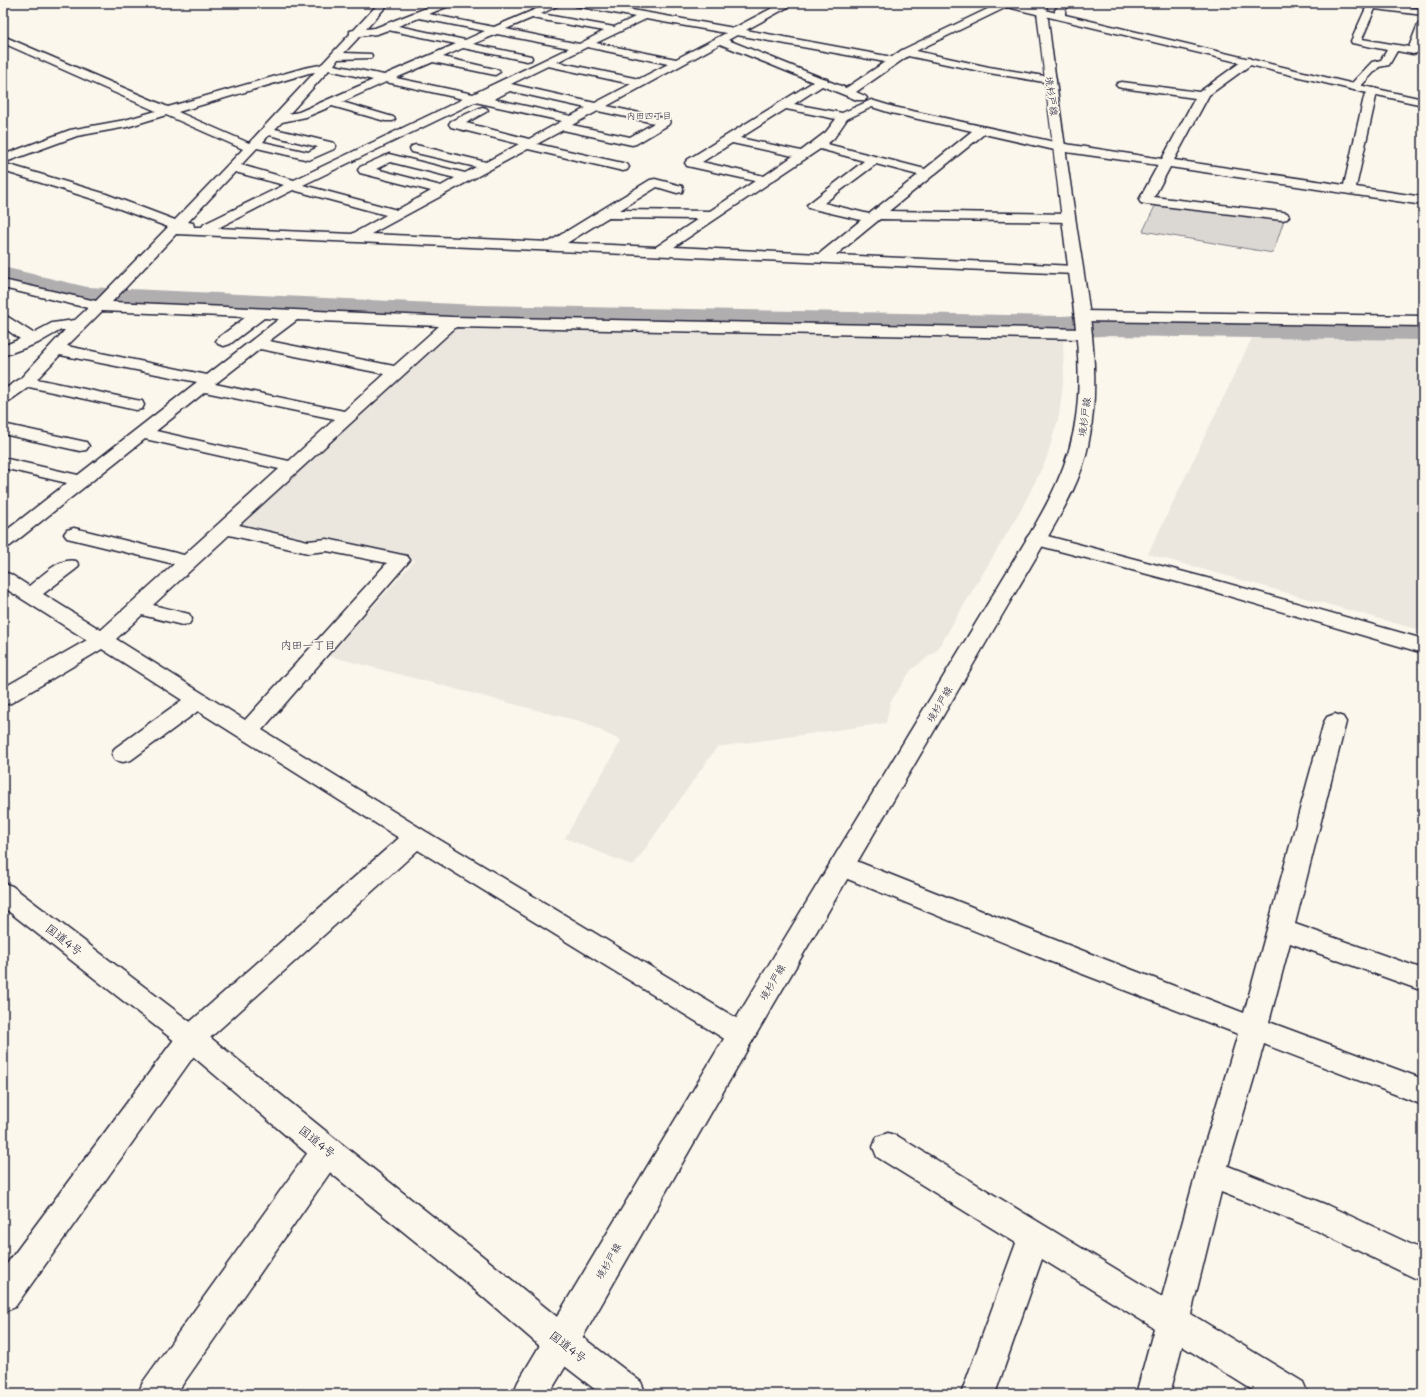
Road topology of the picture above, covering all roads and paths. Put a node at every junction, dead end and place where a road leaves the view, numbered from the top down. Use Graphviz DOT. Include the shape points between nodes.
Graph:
graph roads {
  1 [pos="384,3"];
  2 [pos="448,3"];
  3 [pos="558,3"];
  4 [pos="576,3"];
  5 [pos="786,3"];
  6 [pos="1004,3"];
  7 [pos="1066,3"];
  8 [pos="1353,3"];
  9 [pos="1372,6"];
  10 [pos="1041,8"];
  11 [pos="1423,12"];
  12 [pos="418,15"];
  13 [pos="502,15"];
  14 [pos="646,15"];
  15 [pos="1060,16"];
  16 [pos="526,17"];
  17 [pos="668,20"];
  18 [pos="1423,24"];
  19 [pos="654,26"];
  20 [pos="388,27"];
  21 [pos="707,27"];
  22 [pos="496,30"];
  23 [pos="738,32"];
  24 [pos="354,33"];
  25 [pos="693,34"];
  26 [pos="613,35"];
  27 [pos="3,40"];
  28 [pos="721,41"];
  29 [pos="464,44"];
  30 [pos="1419,45"];
  31 [pos="583,46"];
  32 [pos="680,50"];
  33 [pos="906,52"];
  34 [pos="696,53"];
  35 [pos="1391,53"];
  36 [pos="334,56"];
  37 [pos="367,56"];
  38 [pos="431,58"];
  39 [pos="527,58"];
  40 [pos="894,60"];
  41 [pos="1416,61"];
  42 [pos="678,62"];
  43 [pos="1249,62"];
  44 [pos="548,63"];
  45 [pos="776,63"];
  46 [pos="325,67"];
  47 [pos="755,69"];
  48 [pos="495,72"];
  49 [pos="385,78"];
  50 [pos="1050,80"];
  51 [pos="823,81"];
  52 [pos="641,83"];
  53 [pos="1122,85"];
  54 [pos="1354,87"];
  55 [pos="1374,91"];
  56 [pos="848,92"];
  57 [pos="448,93"];
  58 [pos="1202,96"];
  59 [pos="478,99"];
  60 [pos="433,100"];
  61 [pos="331,102"];
  62 [pos="1423,102"];
  63 [pos="496,103"];
  64 [pos="871,103"];
  65 [pos="784,105"];
  66 [pos="597,107"];
  67 [pos="167,111"];
  68 [pos="843,117"];
  69 [pos="278,118"];
  70 [pos="389,119"];
  71 [pos="573,120"];
  72 [pos="561,126"];
  73 [pos="266,131"];
  74 [pos="980,131"];
  75 [pos="730,139"];
  76 [pos="529,144"];
  77 [pos="818,145"];
  78 [pos="252,146"];
  79 [pos="1059,147"];
  80 [pos="416,149"];
  81 [pos="804,155"];
  82 [pos="3,159"];
  83 [pos="874,159"];
  84 [pos="1167,163"];
  85 [pos="487,166"];
  86 [pos="3,167"];
  87 [pos="232,167"];
  88 [pos="623,167"];
  89 [pos="927,173"];
  90 [pos="466,177"];
  91 [pos="766,180"];
  92 [pos="294,185"];
  93 [pos="677,189"];
  94 [pos="443,190"];
  95 [pos="1349,190"];
  96 [pos="1423,201"];
  97 [pos="398,214"];
  98 [pos="605,214"];
  99 [pos="714,215"];
  100 [pos="1282,216"];
  101 [pos="875,217"];
  102 [pos="1068,218"];
  103 [pos="271,222"];
  104 [pos="174,227"];
  105 [pos="209,227"];
  106 [pos="354,238"];
  107 [pos="551,247"];
  108 [pos="659,251"];
  109 [pos="823,258"];
  110 [pos="1075,270"];
  111 [pos="3,284"];
  112 [pos="113,293"];
  113 [pos="98,298"];
  114 [pos="193,310"];
  115 [pos="261,313"];
  116 [pos="293,315"];
  117 [pos="3,320"];
  118 [pos="1423,321"];
  119 [pos="178,322"];
  120 [pos="452,322"];
  121 [pos="79,324"];
  122 [pos="1083,324"];
  123 [pos="32,340"];
  124 [pos="224,341"];
  125 [pos="256,343"];
  126 [pos="56,349"];
  127 [pos="3,351"];
  128 [pos="398,372"];
  129 [pos="26,382"];
  130 [pos="206,383"];
  131 [pos="3,397"];
  132 [pos="136,405"];
  133 [pos="348,417"];
  134 [pos="3,429"];
  135 [pos="142,433"];
  136 [pos="80,446"];
  137 [pos="3,463"];
  138 [pos="293,467"];
  139 [pos="81,481"];
  140 [pos="226,528"];
  141 [pos="74,534"];
  142 [pos="1036,539"];
  143 [pos="3,542"];
  144 [pos="188,562"];
  145 [pos="69,565"];
  146 [pos="3,578"];
  147 [pos="30,595"];
  148 [pos="138,607"];
  149 [pos="182,619"];
  150 [pos="102,640"];
  151 [pos="1423,646"];
  152 [pos="3,698"];
  153 [pos="198,700"];
  154 [pos="1335,722"];
  155 [pos="248,731"];
  156 [pos="123,754"];
  157 [pos="416,837"];
  158 [pos="842,866"];
  159 [pos="5,897"];
  160 [pos="1280,929"];
  161 [pos="1423,980"];
  162 [pos="1253,1028"];
  163 [pos="741,1035"];
  164 [pos="191,1038"];
  165 [pos="1423,1092"];
  166 [pos="888,1147"];
  167 [pos="327,1151"];
  168 [pos="1211,1173"];
  169 [pos="1034,1236"];
  170 [pos="1423,1266"];
  171 [pos="3,1296"];
  172 [pos="1173,1321"];
  173 [pos="561,1342"];
  174 [pos="155,1394"];
  175 [pos="530,1394"];
  176 [pos="629,1394"];
  177 [pos="978,1394"];
  178 [pos="1153,1394"];
  179 [pos="1291,1394"];
  1 -- 24 [label="main road"];
  2 -- 12 [label="main road"];
  3 -- 16 [label="main road"];
  4 -- 14 [label="main road"];
  5 -- 23 [label="main road"];
  6 -- 10 [label="main road"];
  6 -- 33 [label="main road"];
  7 -- 15 [label="main road" via="1060,10"];
  8 -- 9 [label="main road"];
  9 -- 11 [label="main road"];
  9 -- 35 [label="main road" via="1356,41"];
  10 -- 15 [label="main road"];
  10 -- 50 [label="main road, 境杉戸線"];
  12 -- 20 [label="main road"];
  12 -- 22 [label="main road"];
  13 -- 16 [label="main road"];
  14 -- 17 [label="main road"];
  14 -- 26 [label="main road"];
  15 -- 43 [label="main road"];
  16 -- 22 [label="main road"];
  16 -- 26 [label="main road"];
  17 -- 19 [label="main road"];
  17 -- 21 [label="main road"];
  18 -- 30 [label="main road"];
  20 -- 24 [label="main road" via="377,32"];
  20 -- 29 [label="main road"];
  21 -- 23 [label="main road"];
  21 -- 25 [label="main road"];
  22 -- 29 [label="main road"];
  22 -- 31 [label="main road"];
  23 -- 28 [label="main road"];
  23 -- 40 [label="main road"];
  24 -- 36 [label="main road"];
  26 -- 31 [label="main road"];
  27 -- 67 [label="main road"];
  28 -- 34 [label="main road"];
  28 -- 45 [label="main road"];
  29 -- 38 [label="main road"];
  29 -- 39 [label="main road"];
  30 -- 35 [label="main road" via="1413,51"];
  31 -- 42 [label="main road"];
  31 -- 44 [label="main road"];
  32 -- 34 [label="main road"];
  33 -- 40 [label="main road"];
  33 -- 50 [label="main road"];
  34 -- 42 [label="main road"];
  35 -- 41 [label="main road"];
  35 -- 54 [label="main road" via="1385,63 1376,64"];
  36 -- 37 [label="main road"];
  36 -- 46 [label="main road"];
  38 -- 48 [label="main road"];
  38 -- 49 [label="main road"];
  40 -- 56 [label="main road"];
  42 -- 52 [label="main road"];
  43 -- 54 [label="main road"];
  43 -- 58 [label="main road"];
  44 -- 52 [label="main road"];
  44 -- 59 [label="main road"];
  45 -- 47 [label="main road"];
  45 -- 51 [label="main road"];
  46 -- 49 [label="main road"];
  46 -- 67 [label="main road"];
  46 -- 69 [label="main road"];
  49 -- 57 [label="main road"];
  49 -- 61 [label="main road"];
  50 -- 79 [label="main road, 境杉戸線"];
  51 -- 56 [label="main road"];
  51 -- 65 [label="main road"];
  52 -- 66 [label="main road"];
  53 -- 58 [label="main road"];
  54 -- 55 [label="main road"];
  55 -- 62 [label="main road"];
  55 -- 95 [label="main road" via="1370,97"];
  56 -- 64 [label="main road"];
  57 -- 59 [label="main road"];
  57 -- 60 [label="main road"];
  58 -- 84 [label="main road"];
  59 -- 63 [label="main road"];
  59 -- 66 [label="main road" via="509,87"];
  59 -- 92 [label="main road"];
  61 -- 69 [label="main road" via="302,115"];
  61 -- 70 [label="main road"];
  63 -- 71 [label="main road"];
  63 -- 76 [label="main road" via="455,124"];
  64 -- 68 [label="main road"];
  64 -- 74 [label="main road"];
  65 -- 68 [label="main road"];
  65 -- 75 [label="main road"];
  66 -- 71 [label="main road"];
  66 -- 72 [label="main road" via="664,122 632,141"];
  67 -- 78 [label="main road"];
  67 -- 82 [label="main road" via="127,123 74,133"];
  68 -- 77 [label="main road" via="830,135"];
  69 -- 73 [label="main road"];
  71 -- 72 [label="main road"];
  72 -- 76 [label="main road"];
  73 -- 78 [label="main road"];
  73 -- 78 [label="main road" via="330,146 309,156"];
  74 -- 79 [label="main road"];
  74 -- 89 [label="main road"];
  75 -- 81 [label="main road"];
  75 -- 91 [label="main road" via="691,163"];
  76 -- 85 [label="main road"];
  76 -- 88 [label="main road"];
  77 -- 81 [label="main road"];
  77 -- 83 [label="main road"];
  78 -- 87 [label="main road"];
  79 -- 84 [label="main road"];
  79 -- 102 [label="main road, 境杉戸線"];
  80 -- 85 [label="main road"];
  81 -- 91 [label="main road"];
  83 -- 89 [label="main road"];
  83 -- 101 [label="main road" via="814,205"];
  84 -- 95 [label="main road"];
  84 -- 100 [label="main road" via="1146,200"];
  85 -- 90 [label="main road"];
  86 -- 104 [label="main road" via="101,197"];
  87 -- 92 [label="main road"];
  87 -- 104 [label="main road"];
  89 -- 101 [label="main road"];
  90 -- 94 [label="main road"];
  90 -- 94 [label="main road" via="388,158 364,170"];
  91 -- 99 [label="main road"];
  92 -- 97 [label="main road"];
  92 -- 105 [label="main road"];
  93 -- 98 [label="main road" via="655,183"];
  94 -- 97 [label="main road"];
  95 -- 96 [label="main road"];
  97 -- 106 [label="main road"];
  98 -- 99 [label="main road"];
  98 -- 107 [label="main road"];
  99 -- 108 [label="main road"];
  101 -- 102 [label="main road"];
  101 -- 109 [label="main road"];
  102 -- 110 [label="main road, 境杉戸線"];
  103 -- 105 [label="main road"];
  104 -- 105 [label="main road"];
  104 -- 106 [label="main road"];
  104 -- 112 [label="main road"];
  106 -- 107 [label="main road"];
  107 -- 108 [label="main road"];
  108 -- 109 [label="main road"];
  109 -- 110 [label="main road"];
  110 -- 122 [label="main road, 境杉戸線"];
  111 -- 113 [label="main road"];
  112 -- 113 [label="main road"];
  112 -- 122 [label="main road" via="563,312"];
  113 -- 114 [label="main road"];
  113 -- 121 [label="main road"];
  114 -- 115 [label="main road"];
  114 -- 119 [label="main road"];
  115 -- 116 [label="main road"];
  115 -- 124 [label="main road"];
  116 -- 120 [label="main road"];
  116 -- 125 [label="main road"];
  117 -- 123 [label="main road"];
  118 -- 122 [label="main road"];
  120 -- 122 [label="main road"];
  120 -- 128 [label="main road"];
  121 -- 123 [label="main road" via="57,326"];
  121 -- 126 [label="main road"];
  122 -- 142 [label="main road, 境杉戸線" via="1087,393 1082,436 1066,485"];
  123 -- 127 [label="main road"];
  125 -- 128 [label="main road"];
  125 -- 130 [label="main road"];
  126 -- 129 [label="main road"];
  126 -- 130 [label="main road"];
  128 -- 133 [label="main road"];
  129 -- 131 [label="main road"];
  129 -- 132 [label="main road"];
  130 -- 133 [label="main road"];
  130 -- 135 [label="main road"];
  133 -- 138 [label="main road"];
  134 -- 136 [label="main road"];
  135 -- 138 [label="main road"];
  135 -- 139 [label="main road"];
  137 -- 139 [label="main road"];
  138 -- 140 [label="main road"];
  139 -- 143 [label="main road"];
  140 -- 144 [label="main road"];
  140 -- 155 [label="main road" via="308,547 327,545 400,560"];
  141 -- 144 [label="main road"];
  142 -- 151 [label="main road" via="1215,586"];
  142 -- 158 [label="main road, 境杉戸線"];
  144 -- 148 [label="main road"];
  145 -- 147 [label="main road"];
  146 -- 147 [label="main road"];
  147 -- 150 [label="main road"];
  148 -- 149 [label="main road"];
  148 -- 150 [label="main road"];
  150 -- 152 [label="main road"];
  150 -- 153 [label="main road"];
  153 -- 155 [label="main road"];
  153 -- 156 [label="main road"];
  154 -- 160 [label="main road"];
  155 -- 157 [label="main road"];
  157 -- 163 [label="main road"];
  157 -- 164 [label="main road"];
  158 -- 162 [label="main road"];
  158 -- 163 [label="main road, 境杉戸線"];
  159 -- 164 [label="main road, 国道4号"];
  160 -- 161 [label="main road"];
  160 -- 162 [label="main road"];
  162 -- 165 [label="main road"];
  162 -- 168 [label="main road"];
  163 -- 173 [label="main road, 境杉戸線"];
  164 -- 167 [label="main road, 国道4号"];
  164 -- 171 [label="main road"];
  166 -- 169 [label="main road"];
  167 -- 173 [label="main road, 国道4号"];
  167 -- 174 [label="main road"];
  168 -- 170 [label="main road" via="1316,1215"];
  168 -- 172 [label="main road"];
  169 -- 172 [label="main road"];
  169 -- 177 [label="main road"];
  172 -- 178 [label="main road"];
  172 -- 179 [label="main road"];
  173 -- 175 [label="main road, 境杉戸線"];
  173 -- 176 [label="main road, 国道4号"];
}
